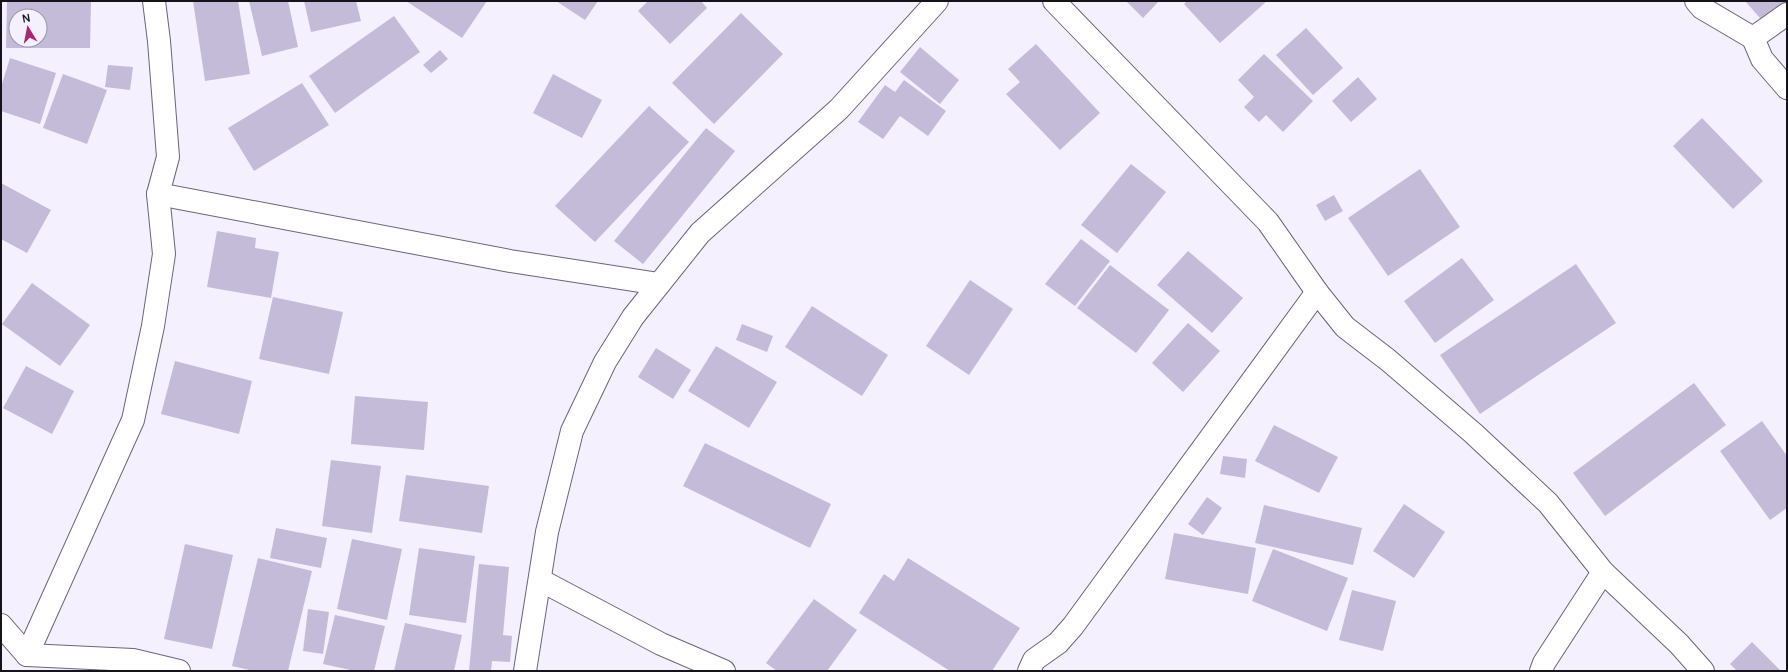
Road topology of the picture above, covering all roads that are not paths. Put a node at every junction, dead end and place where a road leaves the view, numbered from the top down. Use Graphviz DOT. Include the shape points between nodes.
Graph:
graph roads {
  1 [pos="154,1"];
  2 [pos="937,1"];
  3 [pos="1054,1"];
  4 [pos="1696,1"];
  5 [pos="1787,14"];
  6 [pos="1753,38"];
  7 [pos="1787,88"];
  8 [pos="158,194"];
  9 [pos="659,284"];
  10 [pos="1317,292"];
  11 [pos="1603,572"];
  12 [pos="540,580"];
  13 [pos="1,625"];
  14 [pos="27,655"];
  15 [pos="179,671"];
  16 [pos="525,671"];
  17 [pos="724,671"];
  18 [pos="1029,671"];
  19 [pos="1541,671"];
  20 [pos="1704,671"];
  1 -- 8 [label="street" via="168,157"];
  2 -- 9 [label="street" via="839,109 700,233"];
  3 -- 10 [label="street" via="1268,222"];
  4 -- 6 [label="street" via="1702,8"];
  5 -- 6 [label="street"];
  6 -- 7 [label="street" via="1762,59"];
  8 -- 9 [label="street" via="510,261"];
  8 -- 14 [label="street" via="164,254 153,326 133,420"];
  9 -- 12 [label="street" via="633,317 605,362 572,431 547,532"];
  10 -- 11 [label="street" via="1345,327 1474,433 1548,503"];
  10 -- 18 [label="street" via="1073,626 1058,643 1034,660"];
  11 -- 19 [label="street"];
  11 -- 20 [label="street"];
  12 -- 16 [label="street"];
  12 -- 17 [label="street" via="661,644"];
  13 -- 14 [label="street"];
  14 -- 15 [label="street" via="133,660"];
}
